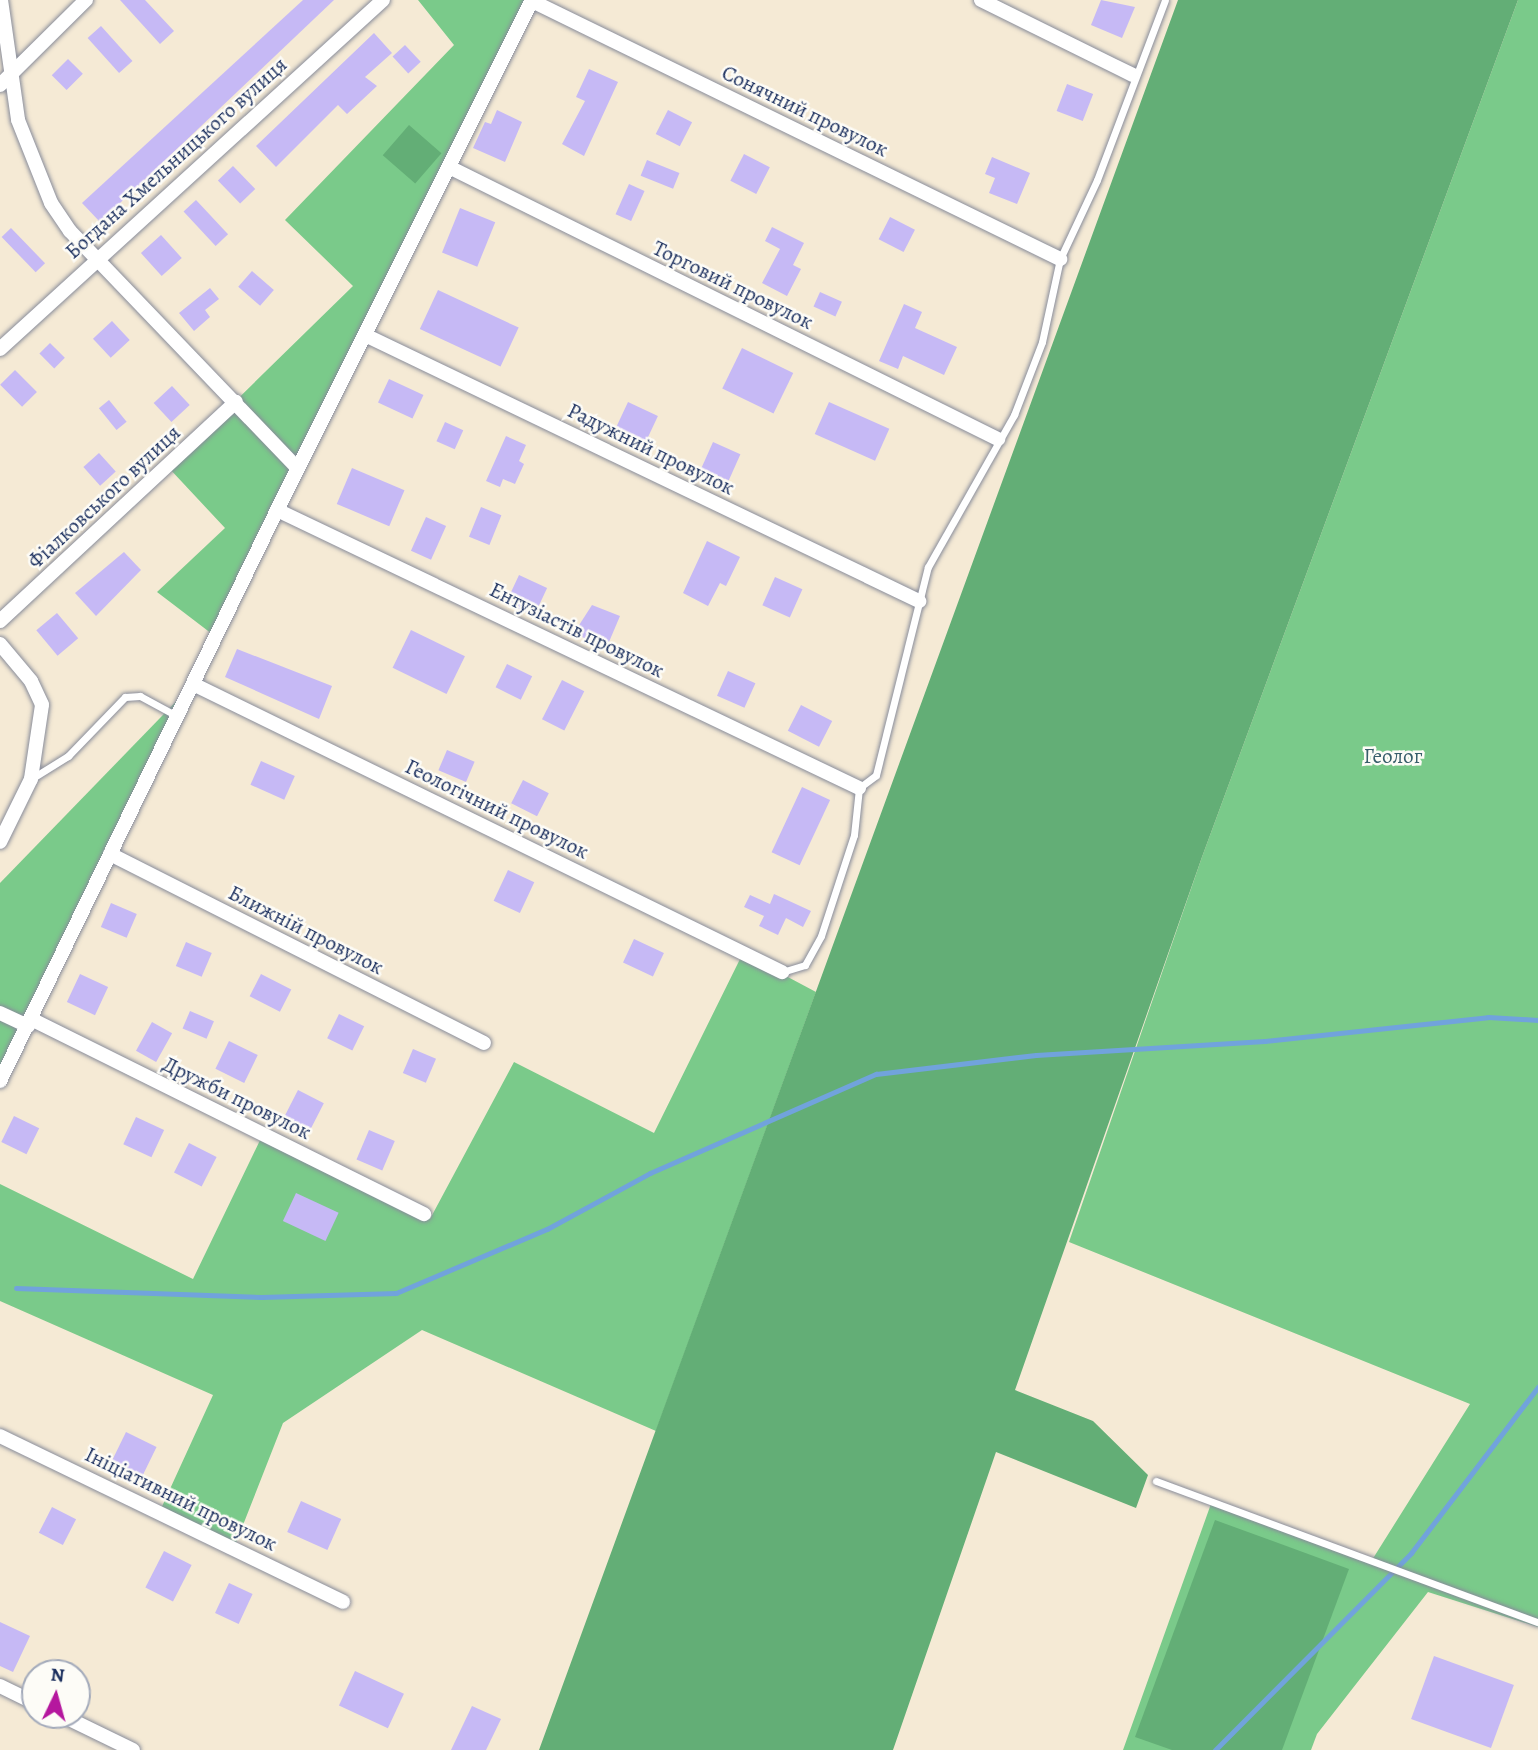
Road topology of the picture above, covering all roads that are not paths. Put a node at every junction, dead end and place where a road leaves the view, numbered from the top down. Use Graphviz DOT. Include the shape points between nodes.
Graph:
graph roads {
  1 [pos="1,0"];
  2 [pos="86,0"];
  3 [pos="383,0"];
  4 [pos="532,0"];
  5 [pos="981,0"];
  6 [pos="1165,0"];
  7 [pos="1133,75"];
  8 [pos="5,80"];
  9 [pos="449,167"];
  10 [pos="98,256"];
  11 [pos="1060,259"];
  12 [pos="365,335"];
  13 [pos="0,349"];
  14 [pos="236,402"];
  15 [pos="998,439"];
  16 [pos="297,468"];
  17 [pos="277,510"];
  18 [pos="919,601"];
  19 [pos="0,621"];
  20 [pos="0,644"];
  21 [pos="193,684"];
  22 [pos="177,716"];
  23 [pos="31,779"];
  24 [pos="859,788"];
  25 [pos="0,842"];
  26 [pos="110,854"];
  27 [pos="782,972"];
  28 [pos="0,1013"];
  29 [pos="29,1023"];
  30 [pos="484,1043"];
  31 [pos="0,1081"];
  32 [pos="424,1214"];
  33 [pos="0,1436"];
  34 [pos="1156,1481"];
  35 [pos="343,1602"];
  36 [pos="1538,1622"];
  37 [pos="0,1686"];
  38 [pos="21,1696"];
  39 [pos="90,1729"];
  40 [pos="133,1750"];
  1 -- 8 [label="street"];
  2 -- 8 [label="street"];
  3 -- 10 [label="street, Богдана Хмельницького вулиця"];
  4 -- 9 [label="street"];
  4 -- 11 [label="street, Сонячний провулок"];
  5 -- 7 [label="street"];
  6 -- 7 [label="lane"];
  7 -- 11 [label="lane" via="1101,169"];
  8 -- 10 [label="street" via="37,174 70,231"];
  9 -- 12 [label="street"];
  9 -- 15 [label="street, Торговий провулок"];
  10 -- 13 [label="street, Богдана Хмельницького вулиця"];
  10 -- 14 [label="street"];
  11 -- 15 [label="lane" via="1042,342 1014,415"];
  12 -- 16 [label="street"];
  12 -- 18 [label="street, Радужний провулок"];
  14 -- 16 [label="street"];
  14 -- 19 [label="street, Фіалковського вулиця"];
  15 -- 18 [label="lane" via="928,567"];
  16 -- 17 [label="street"];
  17 -- 21 [label="street"];
  17 -- 24 [label="street, Ентузіастів провулок"];
  18 -- 24 [label="lane" via="903,681 876,775"];
  20 -- 23 [label="street" via="31,681 42,705"];
  21 -- 22 [label="street"];
  21 -- 27 [label="street, Геологічний провулок"];
  22 -- 23 [label="lane" via="140,696 125,697 68,756"];
  22 -- 26 [label="street"];
  23 -- 25 [label="street"];
  24 -- 27 [label="lane" via="854,835 821,936 804,965"];
  26 -- 29 [label="street"];
  26 -- 30 [label="street, Ближній провулок"];
  28 -- 29 [label="street, Дружби провулок"];
  29 -- 31 [label="street"];
  29 -- 32 [label="street, Дружби провулок"];
  33 -- 35 [label="street, Ініціативний провулок"];
  34 -- 36 [label="lane"];
  37 -- 38 [label="street"];
  39 -- 40 [label="street"];
}
